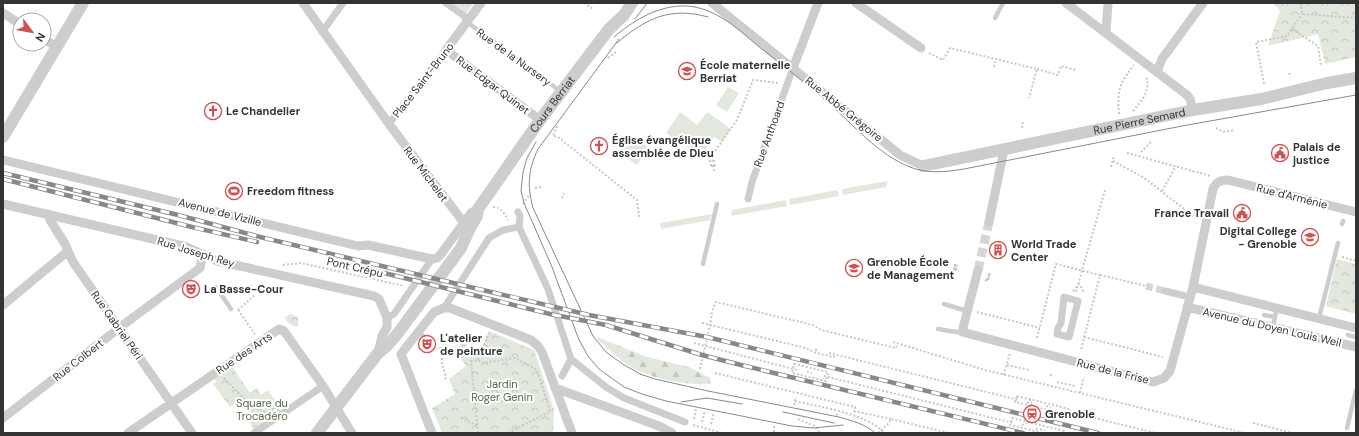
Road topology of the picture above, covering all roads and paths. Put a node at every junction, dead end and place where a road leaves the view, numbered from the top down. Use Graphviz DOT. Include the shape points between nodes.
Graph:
graph roads {
  1 [pos="83,3"];
  2 [pos="303,3"];
  3 [pos="343,3"];
  4 [pos="446,3"];
  5 [pos="481,3"];
  6 [pos="584,3"];
  7 [pos="632,3"];
  8 [pos="712,3"];
  9 [pos="818,3"];
  10 [pos="856,3"];
  11 [pos="1003,3"];
  12 [pos="1066,3"];
  13 [pos="1108,3"];
  14 [pos="1203,3"];
  15 [pos="1300,3"];
  16 [pos="593,9"];
  17 [pos="3,13"];
  18 [pos="1302,14"];
  19 [pos="995,18"];
  20 [pos="1356,18"];
  21 [pos="12,19"];
  22 [pos="467,22"];
  23 [pos="1292,28"];
  24 [pos="322,32"];
  25 [pos="1106,32"];
  26 [pos="52,44"];
  27 [pos="57,47"];
  28 [pos="921,48"];
  29 [pos="446,50"];
  30 [pos="616,52"];
  31 [pos="608,58"];
  32 [pos="996,59"];
  33 [pos="1148,65"];
  34 [pos="1134,66"];
  35 [pos="1321,66"];
  36 [pos="994,67"];
  37 [pos="793,68"];
  38 [pos="1037,69"];
  39 [pos="1076,70"];
  40 [pos="1157,72"];
  41 [pos="1289,73"];
  42 [pos="1291,77"];
  43 [pos="1356,78"];
  44 [pos="781,83"];
  45 [pos="1264,84"];
  46 [pos="561,92"];
  47 [pos="1029,98"];
  48 [pos="1193,110"];
  49 [pos="1131,113"];
  50 [pos="1120,116"];
  51 [pos="540,120"];
  52 [pos="1023,121"];
  53 [pos="389,124"];
  54 [pos="557,126"];
  55 [pos="1022,128"];
  56 [pos="1216,128"];
  57 [pos="1234,130"];
  58 [pos="3,137"];
  59 [pos="1152,141"];
  60 [pos="1004,150"];
  61 [pos="1141,152"];
  62 [pos="1127,153"];
  63 [pos="1114,155"];
  64 [pos="3,160"];
  65 [pos="1113,161"];
  66 [pos="923,166"];
  67 [pos="1176,166"];
  68 [pos="1111,167"];
  69 [pos="714,172"];
  70 [pos="1228,180"];
  71 [pos="540,187"];
  72 [pos="534,188"];
  73 [pos="1105,190"];
  74 [pos="1162,191"];
  75 [pos="564,193"];
  76 [pos="530,194"];
  77 [pos="562,198"];
  78 [pos="748,199"];
  79 [pos="3,204"];
  80 [pos="717,204"];
  81 [pos="478,210"];
  82 [pos="518,212"];
  83 [pos="1356,212"];
  84 [pos="48,214"];
  85 [pos="639,216"];
  86 [pos="1196,218"];
  87 [pos="989,222"];
  88 [pos="464,223"];
  89 [pos="519,227"];
  90 [pos="1338,243"];
  91 [pos="68,251"];
  92 [pos="202,254"];
  93 [pos="1335,255"];
  94 [pos="434,259"];
  95 [pos="1356,261"];
  96 [pos="301,263"];
  97 [pos="703,264"];
  98 [pos="955,264"];
  99 [pos="978,270"];
  100 [pos="959,271"];
  101 [pos="989,273"];
  102 [pos="1100,275"];
  103 [pos="988,280"];
  104 [pos="406,286"];
  105 [pos="1146,286"];
  106 [pos="216,287"];
  107 [pos="1193,287"];
  108 [pos="1165,291"];
  109 [pos="256,294"];
  110 [pos="1190,296"];
  111 [pos="1074,300"];
  112 [pos="944,304"];
  113 [pos="3,305"];
  114 [pos="1187,306"];
  115 [pos="444,308"];
  116 [pos="1277,308"];
  117 [pos="231,310"];
  118 [pos="971,311"];
  119 [pos="1004,315"];
  120 [pos="1264,315"];
  121 [pos="387,318"];
  122 [pos="1319,318"];
  123 [pos="1003,319"];
  124 [pos="702,322"];
  125 [pos="1274,322"];
  126 [pos="710,324"];
  127 [pos="493,325"];
  128 [pos="120,328"];
  129 [pos="1040,328"];
  130 [pos="1356,328"];
  131 [pos="938,329"];
  132 [pos="962,332"];
  133 [pos="1348,335"];
  134 [pos="1084,337"];
  135 [pos="1356,337"];
  136 [pos="260,342"];
  137 [pos="893,342"];
  138 [pos="694,343"];
  139 [pos="897,343"];
  140 [pos="388,345"];
  141 [pos="704,346"];
  142 [pos="1356,347"];
  143 [pos="442,350"];
  144 [pos="1010,352"];
  145 [pos="378,353"];
  146 [pos="829,353"];
  147 [pos="401,354"];
  148 [pos="835,354"];
  149 [pos="1163,357"];
  150 [pos="571,359"];
  151 [pos="478,360"];
  152 [pos="1007,365"];
  153 [pos="793,368"];
  154 [pos="700,369"];
  155 [pos="219,370"];
  156 [pos="797,370"];
  157 [pos="1030,370"];
  158 [pos="807,372"];
  159 [pos="812,373"];
  160 [pos="714,374"];
  161 [pos="1004,375"];
  162 [pos="1050,375"];
  163 [pos="562,376"];
  164 [pos="825,376"];
  165 [pos="1054,376"];
  166 [pos="1028,377"];
  167 [pos="1084,377"];
  168 [pos="445,380"];
  169 [pos="1027,380"];
  170 [pos="1057,382"];
  171 [pos="323,386"];
  172 [pos="1076,386"];
  173 [pos="555,388"];
  174 [pos="1356,390"];
  175 [pos="790,392"];
  176 [pos="1080,393"];
  177 [pos="789,396"];
  178 [pos="796,397"];
  179 [pos="1018,399"];
  180 [pos="795,401"];
  181 [pos="172,403"];
  182 [pos="1030,403"];
  183 [pos="794,406"];
  184 [pos="1046,406"];
  185 [pos="336,407"];
  186 [pos="1051,407"];
  187 [pos="696,408"];
  188 [pos="554,410"];
  189 [pos="705,410"];
  190 [pos="550,411"];
  191 [pos="714,412"];
  192 [pos="839,412"];
  193 [pos="1068,412"];
  194 [pos="836,415"];
  195 [pos="3,418"];
  196 [pos="276,418"];
  197 [pos="461,418"];
  198 [pos="798,419"];
  199 [pos="891,419"];
  200 [pos="694,420"];
  201 [pos="702,422"];
  202 [pos="1012,422"];
  203 [pos="1026,422"];
  204 [pos="688,423"];
  205 [pos="1253,423"];
  206 [pos="710,424"];
  207 [pos="478,426"];
  208 [pos="774,426"];
  209 [pos="1024,426"];
  210 [pos="1036,428"];
  211 [pos="1347,428"];
  212 [pos="657,429"];
  213 [pos="882,430"];
  214 [pos="1045,430"];
  215 [pos="128,433"];
  216 [pos="192,433"];
  217 [pos="254,433"];
  218 [pos="317,433"];
  219 [pos="352,433"];
  220 [pos="432,433"];
  221 [pos="478,433"];
  222 [pos="508,433"];
  223 [pos="572,433"];
  224 [pos="672,433"];
  225 [pos="722,433"];
  226 [pos="774,433"];
  227 [pos="820,433"];
  228 [pos="878,433"];
  229 [pos="885,433"];
  230 [pos="949,433"];
  231 [pos="1042,433"];
  232 [pos="1064,433"];
  233 [pos="1155,433"];
  234 [pos="1245,433"];
  235 [pos="1292,433"];
  1 -- 27 [label="street"];
  2 -- 24 [label="street, Place Saint-Bruno"];
  3 -- 24 [label="street"];
  4 -- 22 [label="street" via="464,16"];
  5 -- 22 [label="street, Place Saint-Bruno"];
  6 -- 16 [label="path"];
  7 -- 46 [label="street, Cours Berriat"];
  8 -- 37 [label="street, Rue Abbé Grégoire"];
  9 -- 37 [label="street, Rue Anthoard"];
  10 -- 28 [label="street"];
  11 -- 19 [label="lane"];
  12 -- 25 [label="street"];
  13 -- 25 [label="street"];
  14 -- 40 [label="street" via="1162,59"];
  15 -- 18 [label="path"];
  17 -- 21 [label="street"];
  18 -- 20 [label="path"];
  18 -- 23 [label="path"];
  22 -- 29 [label="street, Place Saint-Bruno"];
  22 -- 46 [label="lane, Rue de la Nursery"];
  23 -- 35 [label="path" via="1318,46"];
  23 -- 45 [label="path" via="1287,36 1256,42"];
  24 -- 53 [label="street, Place Saint-Bruno"];
  25 -- 33 [label="street"];
  26 -- 27 [label="street"];
  27 -- 58 [label="street"];
  28 -- 32 [label="path" via="943,60 950,48"];
  29 -- 51 [label="street, Rue Edgar Quinet"];
  29 -- 53 [label="street, Place Saint-Bruno"];
  30 -- 31 [label="path"];
  32 -- 36 [label="path"];
  32 -- 38 [label="path"];
  33 -- 40 [label="street"];
  33 -- 49 [label="path" via="1144,71 1148,83 1147,91"];
  34 -- 50 [label="path" via="1118,90"];
  37 -- 66 [label="street, Rue Abbé Grégoire" via="900,155"];
  37 -- 78 [label="street, Rue Anthoard"];
  38 -- 39 [label="path" via="1058,75 1061,66"];
  38 -- 47 [label="path"];
  40 -- 48 [label="street" via="1190,99"];
  41 -- 42 [label="path"];
  43 -- 48 [label="street, Rue Pierre Semard" via="1261,100"];
  44 -- 69 [label="path" via="753,80 737,120 713,154 715,166 711,166 710,160 713,160 714,166 711,166 710,160 713,160 714,166"];
  46 -- 51 [label="street, Cours Berriat"];
  48 -- 60 [label="street, Rue Pierre Semard"];
  51 -- 81 [label="street, Cours Berriat"];
  52 -- 55 [label="path"];
  53 -- 88 [label="street, Rue Michelet"];
  54 -- 85 [label="path" via="553,136 558,137 636,200"];
  56 -- 57 [label="path" via="1224,132"];
  59 -- 61 [label="path"];
  60 -- 66 [label="street, Rue Pierre Semard"];
  60 -- 87 [label="street"];
  62 -- 67 [label="path"];
  63 -- 65 [label="path"];
  64 -- 94 [label="street, Avenue de Vizille" via="358,246 368,245"];
  65 -- 68 [label="path"];
  65 -- 74 [label="path" via="1143,177"];
  67 -- 70 [label="path"];
  67 -- 74 [label="path"];
  70 -- 83 [label="street, Rue d'Arménie"];
  70 -- 107 [label="street, Rue de la Frise" via="1221,180 1213,189"];
  71 -- 72 [label="path"];
  73 -- 111 [label="path"];
  74 -- 86 [label="path"];
  75 -- 77 [label="path"];
  76 -- 82 [label="path"];
  79 -- 84 [label="street, Rue Joseph Rey"];
  80 -- 97 [label="lane"];
  81 -- 88 [label="street, Cours Berriat" via="471,213"];
  81 -- 89 [label="path" via="498,207 508,220"];
  81 -- 140 [label="street, Cours Berriat" via="461,248"];
  82 -- 89 [label="street"];
  84 -- 91 [label="street, Rue Gabriel Péri"];
  84 -- 92 [label="street, Rue Joseph Rey" via="187,247"];
  88 -- 94 [label="street, Cours Berriat"];
  89 -- 115 [label="street" via="503,230 489,238"];
  89 -- 150 [label="street" via="548,289"];
  90 -- 93 [label="lane"];
  91 -- 113 [label="street"];
  91 -- 128 [label="street, Rue Gabriel Péri" via="73,262"];
  92 -- 121 [label="street, Rue Joseph Rey" via="217,261 374,296 379,299"];
  92 -- 128 [label="street, Rue Colbert" via="202,269"];
  93 -- 95 [label="path"];
  93 -- 122 [label="lane"];
  94 -- 121 [label="street, Cours Berriat" via="394,314"];
  96 -- 104 [label="path, Pont Crépu"];
  98 -- 100 [label="path" via="954,270 957,266 955,265 954,270"];
  99 -- 118 [label="street"];
  101 -- 103 [label="path"];
  102 -- 105 [label="path"];
  106 -- 117 [label="lane"];
  107 -- 110 [label="street, Rue de la Frise"];
  107 -- 116 [label="street, Avenue du Doyen Louis Weil"];
  108 -- 110 [label="street"];
  109 -- 136 [label="path" via="238,310"];
  110 -- 114 [label="street, Rue de la Frise"];
  111 -- 111 [label="street" via="1064,297 1057,334 1069,337 1078,301"];
  112 -- 118 [label="lane"];
  114 -- 125 [label="street, Avenue du Doyen Louis Weil"];
  114 -- 132 [label="street, Rue de la Frise" via="1170,371 1164,378 1153,382"];
  115 -- 127 [label="street"];
  115 -- 147 [label="street" via="434,312 421,334"];
  116 -- 122 [label="street, Avenue du Doyen Louis Weil"];
  116 -- 125 [label="lane"];
  118 -- 123 [label="path"];
  118 -- 132 [label="street"];
  119 -- 123 [label="path"];
  120 -- 125 [label="lane"];
  121 -- 145 [label="street" via="387,327"];
  122 -- 130 [label="street, Avenue du Doyen Louis Weil"];
  123 -- 129 [label="path"];
  124 -- 126 [label="path"];
  125 -- 142 [label="street, Avenue du Doyen Louis Weil"];
  126 -- 139 [label="path" via="716,302 813,324 821,330 896,348"];
  126 -- 141 [label="path"];
  126 -- 148 [label="path" via="806,348 816,353 834,357"];
  127 -- 151 [label="path"];
  127 -- 173 [label="street" via="531,340 538,346"];
  128 -- 181 [label="street, Rue Gabriel Péri"];
  128 -- 195 [label="street, Rue Colbert"];
  131 -- 132 [label="lane"];
  133 -- 135 [label="lane"];
  134 -- 149 [label="path"];
  136 -- 155 [label="street, Rue des Arts"];
  136 -- 171 [label="street, Rue des Arts" via="279,329 284,331"];
  137 -- 139 [label="path"];
  138 -- 141 [label="path"];
  139 -- 161 [label="path"];
  140 -- 145 [label="street, Cours Berriat"];
  140 -- 147 [label="street"];
  141 -- 153 [label="path"];
  141 -- 154 [label="path"];
  143 -- 168 [label="path"];
  144 -- 152 [label="path"];
  145 -- 185 [label="street, Cours Berriat"];
  146 -- 148 [label="path"];
  147 -- 220 [label="street"];
  148 -- 179 [label="path"];
  150 -- 163 [label="street"];
  150 -- 204 [label="street" via="624,398"];
  151 -- 190 [label="path" via="482,363 515,358 537,370"];
  151 -- 207 [label="path" via="471,361"];
  152 -- 157 [label="path"];
  152 -- 161 [label="path"];
  153 -- 156 [label="path"];
  153 -- 164 [label="path" via="794,364 828,372"];
  153 -- 164 [label="path" via="792,373 826,381"];
  155 -- 181 [label="street, Rue des Arts"];
  155 -- 196 [label="path" via="248,402"];
  158 -- 159 [label="path"];
  160 -- 175 [label="path"];
  161 -- 169 [label="path"];
  162 -- 165 [label="path"];
  164 -- 202 [label="path"];
  166 -- 169 [label="path"];
  167 -- 176 [label="path"];
  169 -- 176 [label="path"];
  170 -- 172 [label="path"];
  171 -- 185 [label="street, Rue des Arts"];
  171 -- 196 [label="street"];
  173 -- 212 [label="street"];
  173 -- 223 [label="street"];
  174 -- 211 [label="lane"];
  175 -- 177 [label="path"];
  175 -- 199 [label="path"];
  176 -- 234 [label="path"];
  178 -- 180 [label="path"];
  179 -- 182 [label="path" via="1017,396"];
  179 -- 182 [label="path" via="1015,402"];
  180 -- 183 [label="path"];
  180 -- 192 [label="path"];
  181 -- 215 [label="street, Rue des Arts"];
  181 -- 216 [label="street, Rue Gabriel Péri"];
  182 -- 193 [label="path" via="1069,415"];
  182 -- 193 [label="path" via="1070,409"];
  184 -- 186 [label="path"];
  185 -- 218 [label="street, Cours Berriat"];
  185 -- 219 [label="street, Rue des Arts"];
  187 -- 200 [label="path"];
  188 -- 190 [label="path"];
  189 -- 201 [label="path"];
  190 -- 222 [label="path"];
  191 -- 206 [label="path"];
  192 -- 194 [label="path"];
  192 -- 213 [label="path" via="865,420"];
  193 -- 233 [label="path"];
  196 -- 217 [label="street"];
  197 -- 207 [label="path"];
  198 -- 227 [label="path" via="815,426"];
  199 -- 213 [label="path"];
  199 -- 230 [label="path"];
  202 -- 203 [label="path" via="1012,418"];
  202 -- 209 [label="path" via="1010,425"];
  203 -- 209 [label="path"];
  203 -- 232 [label="path"];
  204 -- 225 [label="path"];
  205 -- 235 [label="path"];
  207 -- 221 [label="path"];
  208 -- 226 [label="path"];
  209 -- 231 [label="path"];
  210 -- 214 [label="path"];
  212 -- 224 [label="street"];
  213 -- 228 [label="path"];
  213 -- 229 [label="path"];
}
